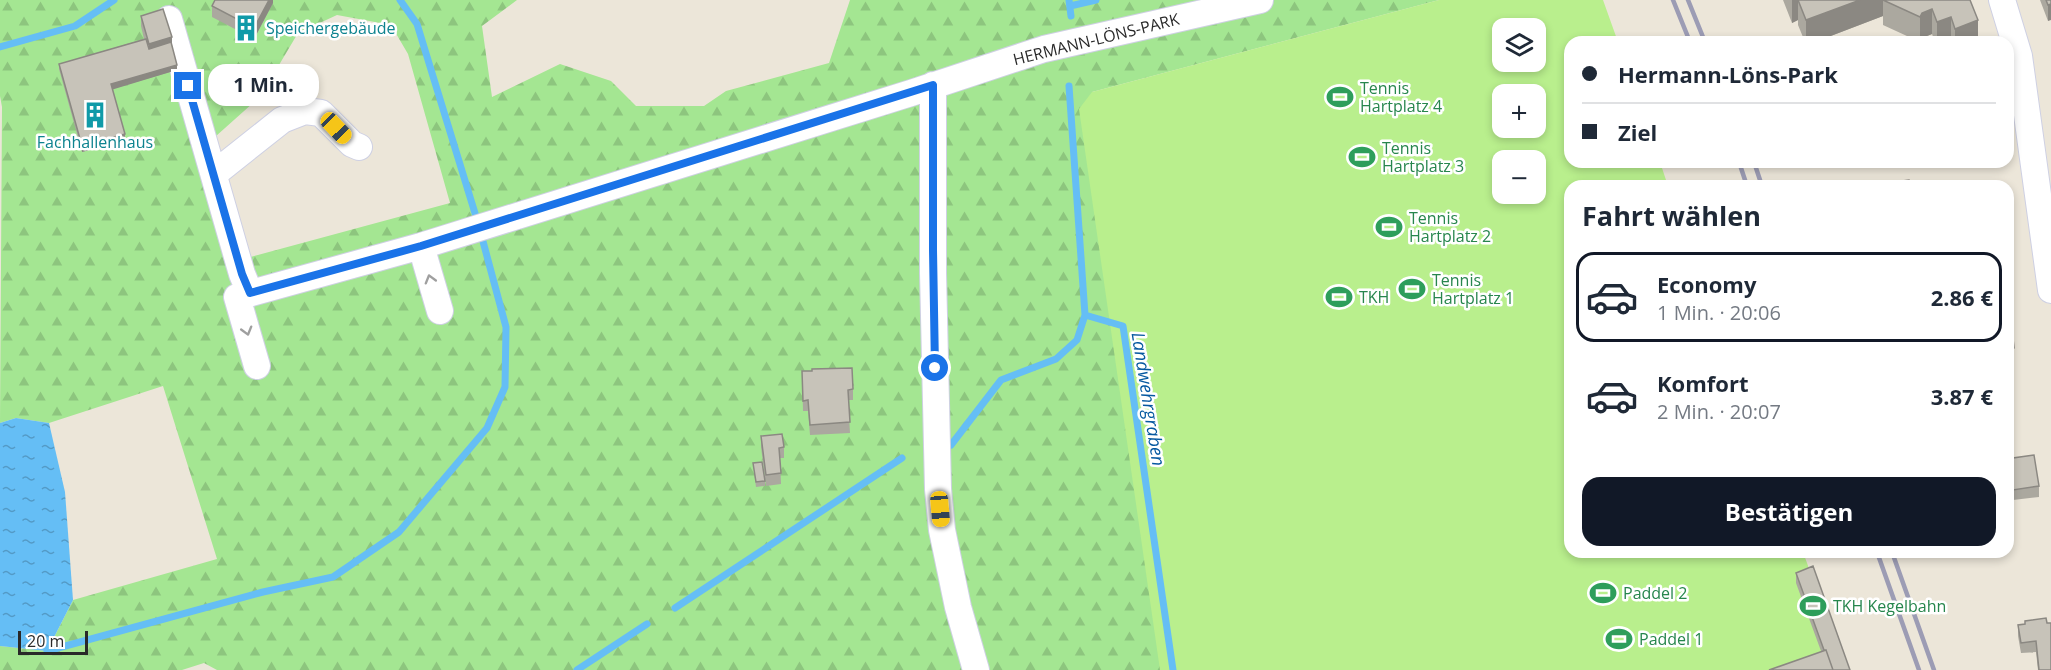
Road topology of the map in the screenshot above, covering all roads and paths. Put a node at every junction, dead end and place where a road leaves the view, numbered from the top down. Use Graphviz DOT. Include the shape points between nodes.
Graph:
graph roads {
  1 [pos="1260,0"];
  2 [pos="2002,0"];
  3 [pos="169,19"];
  4 [pos="2013,36"];
  5 [pos="2014,40"];
  6 [pos="933,85"];
  7 [pos="360,147"];
  8 [pos="214,174"];
  9 [pos="421,246"];
  10 [pos="2051,290"];
  11 [pos="243,295"];
  12 [pos="440,311"];
  13 [pos="257,366"];
  14 [pos="976,670"];
  1 -- 6 [label="street, HERMANN-LÖNS-PARK" via="1044,49"];
  2 -- 4 [label="street"];
  3 -- 8 [label="street"];
  5 -- 10 [label="street"];
  6 -- 9 [label="street, HERMANN-LÖNS-PARK"];
  6 -- 14 [label="street" via="938,489 958,607"];
  7 -- 8 [label="street" via="321,113 304,111 282,120"];
  8 -- 11 [label="street" via="242,274"];
  9 -- 11 [label="street, HERMANN-LÖNS-PARK"];
  12 -- 9 [label="street, one-way"];
  11 -- 13 [label="street, one-way"];
}
